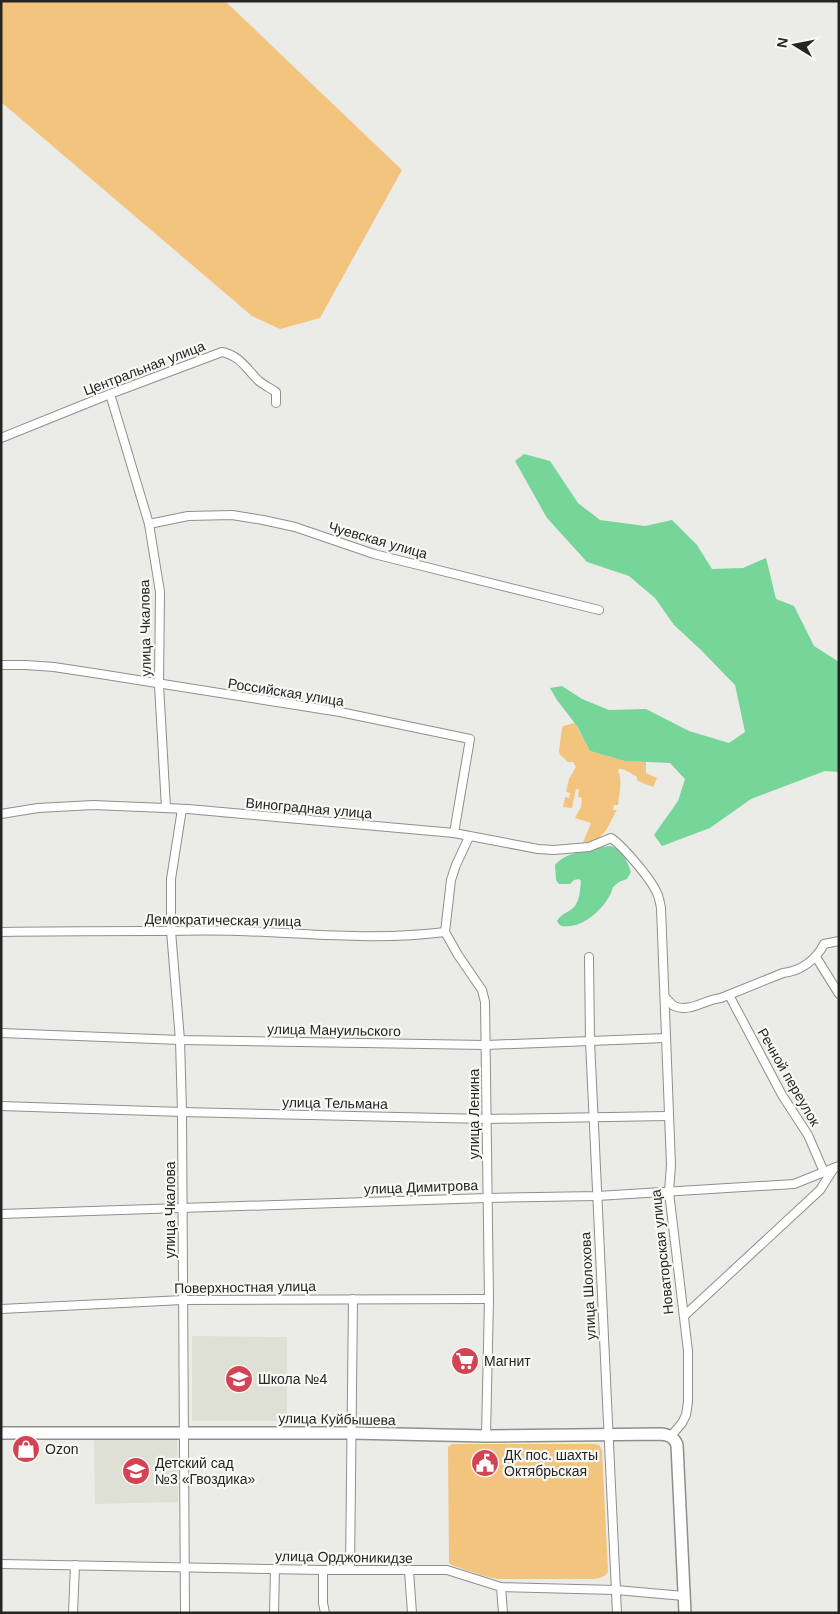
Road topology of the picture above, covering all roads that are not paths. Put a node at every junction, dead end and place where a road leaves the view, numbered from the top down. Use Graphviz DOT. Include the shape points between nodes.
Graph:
graph roads {
  1 [pos="110,394"];
  2 [pos="276,403"];
  3 [pos="1,438"];
  4 [pos="149,524"];
  5 [pos="599,610"];
  6 [pos="1,665"];
  7 [pos="159,684"];
  8 [pos="166,808"];
  9 [pos="182,809"];
  10 [pos="1,814"];
  11 [pos="454,833"];
  12 [pos="469,837"];
  13 [pos="611,838"];
  14 [pos="171,931"];
  15 [pos="1,932"];
  16 [pos="445,932"];
  17 [pos="839,941"];
  18 [pos="589,957"];
  19 [pos="816,957"];
  20 [pos="839,994"];
  21 [pos="729,995"];
  22 [pos="665,997"];
  23 [pos="1,1033"];
  24 [pos="666,1038"];
  25 [pos="180,1040"];
  26 [pos="590,1041"];
  27 [pos="486,1045"];
  28 [pos="1,1106"];
  29 [pos="182,1112"];
  30 [pos="668,1116"];
  31 [pos="594,1117"];
  32 [pos="486,1119"];
  33 [pos="836,1167"];
  34 [pos="824,1172"];
  35 [pos="669,1192"];
  36 [pos="597,1196"];
  37 [pos="487,1198"];
  38 [pos="183,1208"];
  39 [pos="1,1214"];
  40 [pos="489,1298"];
  41 [pos="352,1299"];
  42 [pos="182,1300"];
  43 [pos="1,1309"];
  44 [pos="684,1316"];
  45 [pos="1,1433"];
  46 [pos="184,1433"];
  47 [pos="352,1433"];
  48 [pos="608,1434"];
  49 [pos="486,1436"];
  50 [pos="671,1436"];
  51 [pos="1,1564"];
  52 [pos="75,1565"];
  53 [pos="184,1567"];
  54 [pos="275,1569"];
  55 [pos="323,1570"];
  56 [pos="350,1570"];
  57 [pos="409,1571"];
  58 [pos="501,1587"];
  59 [pos="616,1590"];
  60 [pos="684,1596"];
  61 [pos="73,1613"];
  62 [pos="185,1613"];
  63 [pos="274,1613"];
  64 [pos="325,1613"];
  65 [pos="412,1613"];
  66 [pos="504,1613"];
  67 [pos="617,1613"];
  68 [pos="685,1613"];
  1 -- 2 [label="street, Центральная улица" via="222,352 246,365 260,382 276,392"];
  1 -- 3 [label="street, Центральная улица"];
  1 -- 4 [label="street, улица Чкалова"];
  4 -- 5 [label="street, Чуевская улица" via="188,516 232,515 263,520 295,527 374,554"];
  4 -- 7 [label="street, улица Чкалова" via="160,592"];
  6 -- 7 [label="street, Российская улица" via="54,667"];
  7 -- 8 [label="street, улица Чкалова"];
  7 -- 11 [label="street, Российская улица" via="340,712 470,738"];
  8 -- 9 [label="street, Виноградная улица"];
  8 -- 10 [label="street, Виноградная улица" via="93,805"];
  9 -- 11 [label="street, Виноградная улица"];
  9 -- 14 [label="street, улица Чкалова" via="171,880"];
  11 -- 12 [label="street, Виноградная улица"];
  12 -- 13 [label="street, Виноградная улица" via="554,850 589,847"];
  12 -- 16 [label="street" via="451,880"];
  13 -- 22 [label="street, Новаторская улица" via="618,842 657,893 661,908"];
  14 -- 15 [label="street, Демократическая улица"];
  14 -- 16 [label="street, Демократическая улица" via="365,937"];
  14 -- 25 [label="street, улица Чкалова"];
  16 -- 27 [label="street, улица Ленина" via="482,990"];
  17 -- 19 [label="street" via="824,944"];
  18 -- 26 [label="street, улица Шолохова"];
  19 -- 20 [label="street"];
  19 -- 21 [label="street" via="794,972 783,972"];
  21 -- 22 [label="street" via="691,1007 674,1006"];
  21 -- 34 [label="street, Речной переулок" via="782,1095 808,1135"];
  22 -- 24 [label="street, Новаторская улица"];
  23 -- 25 [label="street, улица Мануильского"];
  24 -- 26 [label="street, улица Мануильского"];
  24 -- 30 [label="street, Новаторская улица"];
  25 -- 27 [label="street, улица Мануильского"];
  25 -- 29 [label="street, улица Чкалова"];
  26 -- 27 [label="street, улица Мануильского"];
  26 -- 31 [label="street, улица Шолохова"];
  27 -- 32 [label="street, улица Ленина"];
  28 -- 29 [label="street, улица Тельмана"];
  29 -- 32 [label="street, улица Тельмана"];
  29 -- 38 [label="street, улица Чкалова"];
  30 -- 31 [label="street, улица Тельмана"];
  30 -- 35 [label="street, Новаторская улица"];
  31 -- 32 [label="street, улица Тельмана"];
  31 -- 36 [label="street, улица Шолохова"];
  32 -- 37 [label="street, улица Ленина"];
  33 -- 34 [label="street, улица Димитрова"];
  33 -- 44 [label="street" via="820,1190"];
  34 -- 35 [label="street, улица Димитрова" via="794,1184"];
  35 -- 36 [label="street, улица Димитрова"];
  35 -- 44 [label="street, Новаторская улица"];
  36 -- 37 [label="street, улица Димитрова"];
  36 -- 48 [label="street, улица Шолохова"];
  37 -- 38 [label="street, улица Димитрова"];
  37 -- 40 [label="street, улица Ленина"];
  38 -- 39 [label="street, улица Димитрова"];
  38 -- 42 [label="street, улица Чкалова"];
  40 -- 41 [label="street, Поверхностная улица"];
  40 -- 49 [label="street, улица Ленина"];
  41 -- 42 [label="street, Поверхностная улица"];
  41 -- 47 [label="street"];
  42 -- 43 [label="street, Поверхностная улица"];
  42 -- 46 [label="street, улица Чкалова"];
  44 -- 50 [label="street, Новаторская улица" via="688,1408"];
  45 -- 46 [label="street, улица Куйбышева"];
  46 -- 47 [label="street, улица Куйбышева"];
  46 -- 53 [label="street, улица Чкалова"];
  47 -- 49 [label="street, улица Куйбышева"];
  47 -- 56 [label="street"];
  48 -- 49 [label="street, улица Куйбышева"];
  48 -- 50 [label="street, улица Куйбышева"];
  48 -- 59 [label="street, улица Шолохова"];
  50 -- 60 [label="street" via="678,1444"];
  51 -- 52 [label="street, улица Орджоникидзе"];
  52 -- 53 [label="street, улица Орджоникидзе"];
  52 -- 61 [label="street"];
  53 -- 54 [label="street, улица Орджоникидзе"];
  53 -- 62 [label="street, улица Чкалова"];
  54 -- 55 [label="street, улица Орджоникидзе"];
  54 -- 63 [label="street"];
  55 -- 56 [label="street, улица Орджоникидзе"];
  55 -- 64 [label="street"];
  56 -- 57 [label="street, улица Орджоникидзе"];
  57 -- 58 [label="street, улица Орджоникидзе" via="447,1570"];
  57 -- 65 [label="street"];
  58 -- 59 [label="street, улица Орджоникидзе"];
  58 -- 66 [label="street"];
  59 -- 60 [label="street, улица Орджоникидзе"];
  59 -- 67 [label="street, улица Шолохова"];
  60 -- 68 [label="street"];
}
